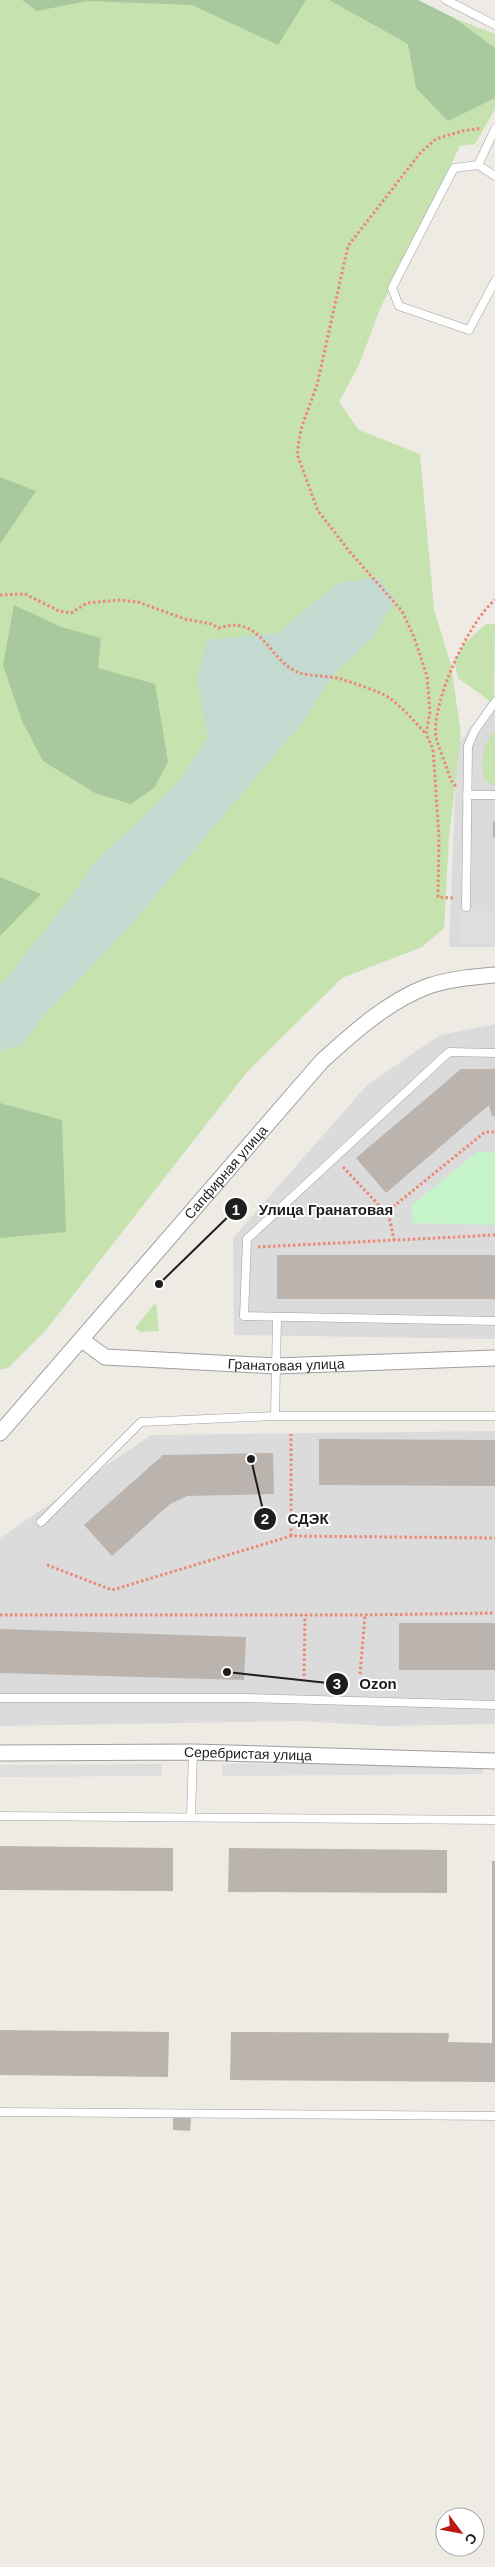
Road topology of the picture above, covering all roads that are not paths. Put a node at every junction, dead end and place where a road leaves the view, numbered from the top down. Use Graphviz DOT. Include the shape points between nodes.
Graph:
graph roads {
  1 [pos="446,0"];
  2 [pos="495,25"];
  3 [pos="491,128"];
  4 [pos="478,165"];
  5 [pos="495,176"];
  6 [pos="495,281"];
  7 [pos="495,702"];
  8 [pos="466,795"];
  9 [pos="495,795"];
  10 [pos="466,907"];
  11 [pos="495,975"];
  12 [pos="495,1052"];
  13 [pos="277,1317"];
  14 [pos="495,1320"];
  15 [pos="82,1340"];
  16 [pos="495,1358"];
  17 [pos="276,1366"];
  18 [pos="275,1416"];
  19 [pos="495,1416"];
  20 [pos="0,1433"];
  21 [pos="41,1522"];
  22 [pos="0,1698"];
  23 [pos="495,1705"];
  24 [pos="193,1752"];
  25 [pos="0,1753"];
  26 [pos="495,1761"];
  27 [pos="0,1816"];
  28 [pos="191,1817"];
  29 [pos="495,1820"];
  30 [pos="0,2112"];
  31 [pos="495,2116"];
  1 -- 2 [label="lane"];
  3 -- 4 [label="lane"];
  4 -- 5 [label="lane"];
  4 -- 6 [label="lane" via="454,168 392,288 399,306 469,330"];
  7 -- 8 [label="lane" via="470,740"];
  8 -- 9 [label="lane"];
  8 -- 10 [label="lane"];
  11 -- 15 [label="street, Сапфирная улица" via="426,987 383,1011 350,1036 305,1079"];
  12 -- 13 [label="lane" via="449,1052 247,1239 244,1316"];
  13 -- 14 [label="lane"];
  13 -- 17 [label="lane"];
  15 -- 17 [label="street, Гранатовая улица" via="105,1357"];
  15 -- 20 [label="street, Сапфирная улица"];
  16 -- 17 [label="street, Гранатовая улица"];
  17 -- 18 [label="lane"];
  18 -- 19 [label="lane"];
  18 -- 21 [label="lane" via="141,1422"];
  22 -- 23 [label="lane" via="244,1698"];
  24 -- 25 [label="street, Серебристая улица"];
  24 -- 26 [label="street, Серебристая улица"];
  24 -- 28 [label="lane"];
  27 -- 28 [label="lane"];
  28 -- 29 [label="lane"];
  30 -- 31 [label="lane"];
}
